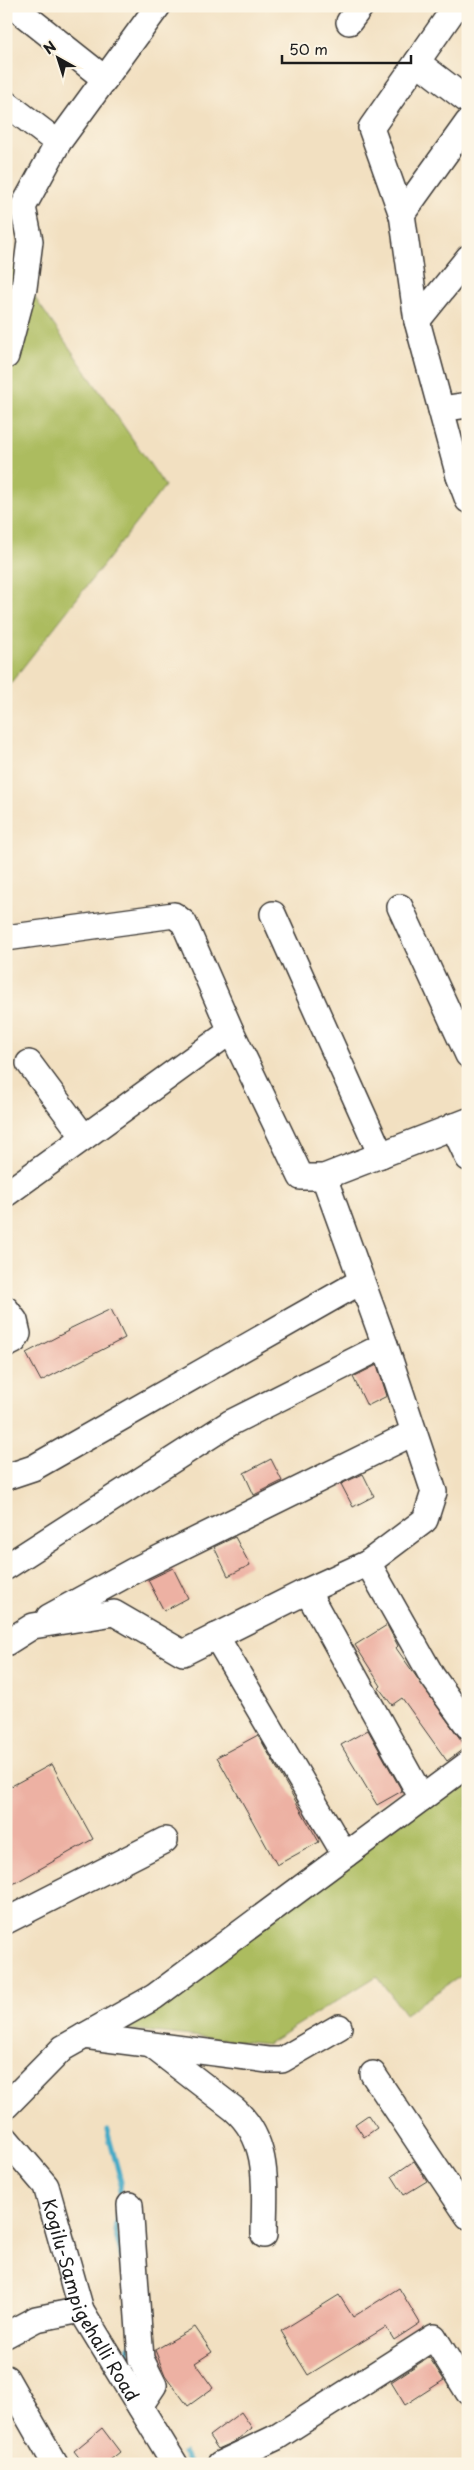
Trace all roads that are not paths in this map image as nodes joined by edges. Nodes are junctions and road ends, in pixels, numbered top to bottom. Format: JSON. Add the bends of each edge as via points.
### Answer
{"nodes":[{"id":1,"x":13,"y":6,"type":"edge"},
{"id":2,"x":456,"y":6,"type":"edge"},
{"id":3,"x":150,"y":9,"type":"edge"},
{"id":4,"x":417,"y":62,"type":"junction"},
{"id":5,"x":105,"y":79,"type":"junction"},
{"id":6,"x":468,"y":101,"type":"edge"},
{"id":7,"x":6,"y":103,"type":"edge"},
{"id":8,"x":468,"y":122,"type":"edge"},
{"id":9,"x":58,"y":143,"type":"junction"},
{"id":10,"x":14,"y":201,"type":"edge"},
{"id":11,"x":402,"y":215,"type":"junction"},
{"id":12,"x":468,"y":258,"type":"edge"},
{"id":13,"x":417,"y":321,"type":"junction"},
{"id":14,"x":6,"y":356,"type":"edge"},
{"id":15,"x":458,"y":402,"type":"edge"},
{"id":16,"x":463,"y":475,"type":"edge"},
{"id":17,"x":468,"y":500,"type":"edge"},
{"id":18,"x":400,"y":907,"type":"dead end"},
{"id":19,"x":272,"y":914,"type":"dead end"},
{"id":20,"x":6,"y":938,"type":"edge"},
{"id":21,"x":231,"y":1031,"type":"junction"},
{"id":22,"x":468,"y":1055,"type":"edge"},
{"id":23,"x":30,"y":1063,"type":"dead end"},
{"id":24,"x":461,"y":1123,"type":"edge"},
{"id":25,"x":84,"y":1137,"type":"junction"},
{"id":26,"x":381,"y":1155,"type":"junction"},
{"id":27,"x":468,"y":1158,"type":"edge"},
{"id":28,"x":324,"y":1177,"type":"junction"},
{"id":29,"x":6,"y":1194,"type":"edge"},
{"id":30,"x":360,"y":1282,"type":"junction"},
{"id":31,"x":6,"y":1309,"type":"edge"},
{"id":32,"x":6,"y":1345,"type":"edge"},
{"id":33,"x":385,"y":1346,"type":"junction"},
{"id":34,"x":413,"y":1433,"type":"junction"},
{"id":35,"x":6,"y":1478,"type":"edge"},
{"id":36,"x":368,"y":1563,"type":"junction"},
{"id":37,"x":6,"y":1567,"type":"edge"},
{"id":38,"x":308,"y":1590,"type":"junction"},
{"id":39,"x":33,"y":1626,"type":"junction"},
{"id":40,"x":216,"y":1636,"type":"junction"},
{"id":41,"x":6,"y":1643,"type":"edge"},
{"id":42,"x":468,"y":1726,"type":"edge"},
{"id":43,"x":468,"y":1764,"type":"edge"},
{"id":44,"x":422,"y":1798,"type":"junction"},
{"id":45,"x":166,"y":1840,"type":"dead end"},
{"id":46,"x":345,"y":1855,"type":"junction"},
{"id":47,"x":6,"y":1921,"type":"edge"},
{"id":48,"x":339,"y":2027,"type":"dead end"},
{"id":49,"x":84,"y":2036,"type":"junction"},
{"id":50,"x":151,"y":2045,"type":"junction"},
{"id":51,"x":373,"y":2074,"type":"dead end"},
{"id":52,"x":6,"y":2106,"type":"edge"},
{"id":53,"x":6,"y":2139,"type":"edge"},
{"id":54,"x":130,"y":2205,"type":"dead end"},
{"id":55,"x":468,"y":2216,"type":"edge"},
{"id":56,"x":264,"y":2235,"type":"dead end"},
{"id":57,"x":81,"y":2310,"type":"junction"},
{"id":58,"x":6,"y":2335,"type":"edge"},
{"id":59,"x":6,"y":2378,"type":"edge"},
{"id":60,"x":468,"y":2392,"type":"edge"},
{"id":61,"x":140,"y":2406,"type":"junction"},
{"id":62,"x":54,"y":2464,"type":"edge"},
{"id":63,"x":175,"y":2464,"type":"edge"},
{"id":64,"x":220,"y":2464,"type":"edge"}],
"edges":[{"from":1,"to":5,"type":"street"},
{"from":2,"to":4,"type":"street"},
{"from":3,"to":5,"type":"street"},
{"from":4,"to":6,"type":"street"},
{"from":4,"to":11,"type":"street","via":[[370,128]]},
{"from":5,"to":9,"type":"street"},
{"from":7,"to":9,"type":"street"},
{"from":8,"to":11,"type":"street"},
{"from":9,"to":10,"type":"street"},
{"from":10,"to":14,"type":"street","via":[[30,241],[24,288]]},
{"from":11,"to":13,"type":"street"},
{"from":12,"to":13,"type":"street"},
{"from":13,"to":15,"type":"street"},
{"from":15,"to":16,"type":"street"},
{"from":16,"to":17,"type":"street"},
{"from":18,"to":22,"type":"street"},
{"from":19,"to":26,"type":"street"},
{"from":20,"to":21,"type":"street","via":[[174,915],[180,917]]},
{"from":21,"to":25,"type":"street"},
{"from":21,"to":28,"type":"street","via":[[300,1177]]},
{"from":23,"to":25,"type":"street"},
{"from":24,"to":26,"type":"street"},
{"from":24,"to":27,"type":"street"},
{"from":25,"to":29,"type":"street"},
{"from":26,"to":28,"type":"street"},
{"from":28,"to":30,"type":"street"},
{"from":30,"to":33,"type":"street"},
{"from":30,"to":35,"type":"street","via":[[33,1468]]},
{"from":31,"to":32,"type":"street","via":[[15,1321],[18,1334]]},
{"from":33,"to":34,"type":"street"},
{"from":33,"to":37,"type":"street","via":[[230,1423]]},
{"from":34,"to":36,"type":"street","via":[[434,1492],[425,1520]]},
{"from":34,"to":39,"type":"street","via":[[133,1571]]},
{"from":36,"to":38,"type":"street"},
{"from":36,"to":42,"type":"street","via":[[432,1676]]},
{"from":38,"to":40,"type":"street"},
{"from":38,"to":44,"type":"street"},
{"from":39,"to":40,"type":"street","via":[[114,1613],[183,1653]]},
{"from":39,"to":41,"type":"street"},
{"from":40,"to":46,"type":"street"},
{"from":43,"to":44,"type":"street"},
{"from":44,"to":46,"type":"street"},
{"from":45,"to":47,"type":"street"},
{"from":46,"to":49,"type":"street","via":[[154,1997]]},
{"from":48,"to":50,"type":"street","via":[[282,2060]]},
{"from":49,"to":50,"type":"street"},
{"from":49,"to":52,"type":"street","via":[[63,2048]]},
{"from":50,"to":56,"type":"street","via":[[244,2120],[264,2159]]},
{"from":51,"to":55,"type":"street"},
{"from":53,"to":57,"type":"street","name":"Kogilu-Sampigehalli Road","via":[[46,2186]]},
{"from":54,"to":61,"type":"street","via":[[141,2359],[154,2385]]},
{"from":57,"to":58,"type":"street","via":[[36,2319]]},
{"from":57,"to":61,"type":"street","name":"Kogilu-Sampigehalli Road"},
{"from":59,"to":62,"type":"street"},
{"from":60,"to":64,"type":"street","via":[[434,2337],[277,2438]]},
{"from":61,"to":63,"type":"street","name":"Kogilu-Sampigehalli Road"}]}
